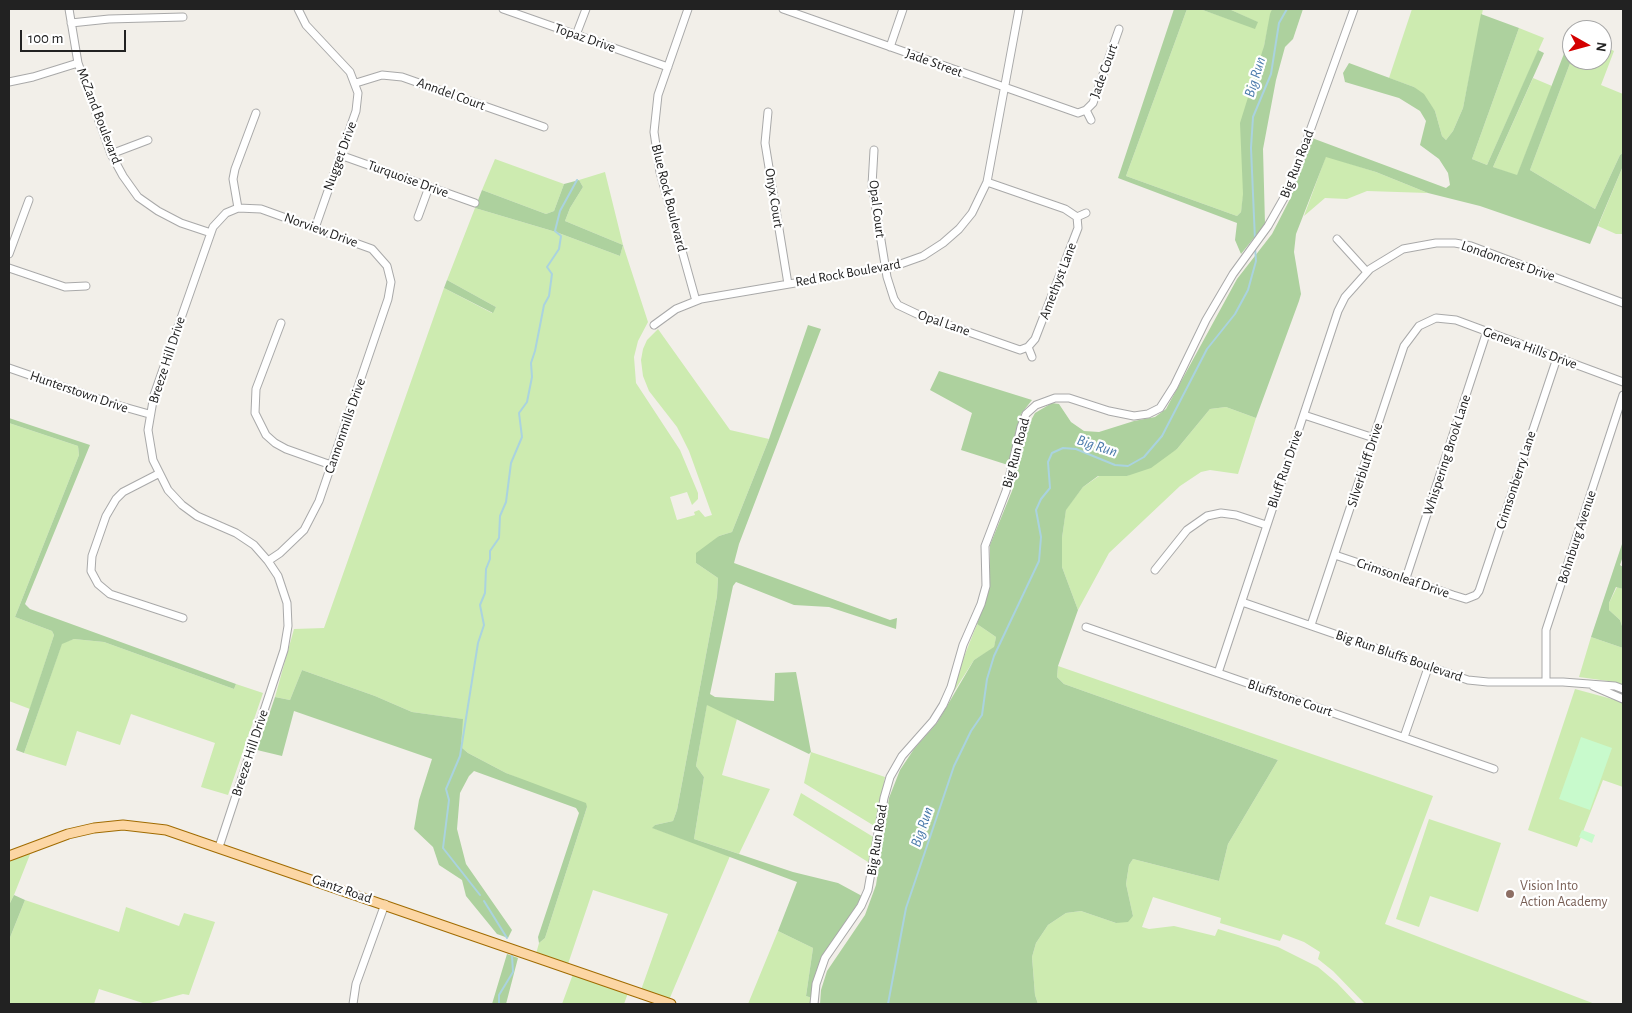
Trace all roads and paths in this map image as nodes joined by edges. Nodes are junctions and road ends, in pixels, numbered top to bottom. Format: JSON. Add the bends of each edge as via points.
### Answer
{"nodes":[{"id":1,"x":70,"y":9,"type":"edge"},
{"id":2,"x":298,"y":9,"type":"edge"},
{"id":3,"x":503,"y":9,"type":"edge"},
{"id":4,"x":586,"y":9,"type":"edge"},
{"id":5,"x":688,"y":9,"type":"edge"},
{"id":6,"x":783,"y":9,"type":"edge"},
{"id":7,"x":903,"y":9,"type":"edge"},
{"id":8,"x":1019,"y":9,"type":"edge"},
{"id":9,"x":1354,"y":9,"type":"edge"},
{"id":10,"x":183,"y":17,"type":"dead end"},
{"id":11,"x":71,"y":23,"type":"junction"},
{"id":12,"x":1119,"y":29,"type":"dead end"},
{"id":13,"x":576,"y":35,"type":"junction"},
{"id":14,"x":890,"y":47,"type":"junction"},
{"id":15,"x":78,"y":62,"type":"junction"},
{"id":16,"x":668,"y":67,"type":"junction"},
{"id":17,"x":9,"y":82,"type":"edge"},
{"id":18,"x":356,"y":83,"type":"junction"},
{"id":19,"x":1005,"y":88,"type":"junction"},
{"id":20,"x":1086,"y":110,"type":"junction"},
{"id":21,"x":768,"y":112,"type":"dead end"},
{"id":22,"x":256,"y":114,"type":"dead end"},
{"id":23,"x":1091,"y":120,"type":"dead end"},
{"id":24,"x":544,"y":127,"type":"dead end"},
{"id":25,"x":148,"y":140,"type":"dead end"},
{"id":26,"x":874,"y":150,"type":"dead end"},
{"id":27,"x":111,"y":154,"type":"junction"},
{"id":28,"x":340,"y":155,"type":"junction"},
{"id":29,"x":988,"y":182,"type":"junction"},
{"id":30,"x":429,"y":187,"type":"junction"},
{"id":31,"x":29,"y":200,"type":"dead end"},
{"id":32,"x":475,"y":203,"type":"dead end"},
{"id":33,"x":238,"y":208,"type":"junction"},
{"id":34,"x":1086,"y":213,"type":"dead end"},
{"id":35,"x":418,"y":217,"type":"dead end"},
{"id":36,"x":1076,"y":217,"type":"junction"},
{"id":37,"x":315,"y":228,"type":"junction"},
{"id":38,"x":211,"y":233,"type":"junction"},
{"id":39,"x":1337,"y":239,"type":"dead end"},
{"id":40,"x":9,"y":254,"type":"edge"},
{"id":41,"x":9,"y":268,"type":"edge"},
{"id":42,"x":885,"y":268,"type":"junction"},
{"id":43,"x":1367,"y":272,"type":"junction"},
{"id":44,"x":390,"y":274,"type":"joint"},
{"id":45,"x":788,"y":284,"type":"junction"},
{"id":46,"x":86,"y":286,"type":"dead end"},
{"id":47,"x":696,"y":301,"type":"junction"},
{"id":48,"x":1623,"y":303,"type":"edge"},
{"id":49,"x":1436,"y":318,"type":"joint"},
{"id":50,"x":281,"y":323,"type":"dead end"},
{"id":51,"x":654,"y":325,"type":"dead end"},
{"id":52,"x":1487,"y":331,"type":"junction"},
{"id":53,"x":1028,"y":347,"type":"junction"},
{"id":54,"x":1032,"y":356,"type":"dead end"},
{"id":55,"x":1557,"y":358,"type":"junction"},
{"id":56,"x":9,"y":368,"type":"edge"},
{"id":57,"x":1623,"y":382,"type":"edge"},
{"id":58,"x":1623,"y":395,"type":"edge"},
{"id":59,"x":149,"y":414,"type":"junction"},
{"id":60,"x":1304,"y":415,"type":"junction"},
{"id":61,"x":1374,"y":438,"type":"junction"},
{"id":62,"x":331,"y":465,"type":"junction"},
{"id":63,"x":158,"y":474,"type":"junction"},
{"id":64,"x":1266,"y":525,"type":"junction"},
{"id":65,"x":1335,"y":555,"type":"junction"},
{"id":66,"x":268,"y":561,"type":"junction"},
{"id":67,"x":1155,"y":570,"type":"dead end"},
{"id":68,"x":1406,"y":578,"type":"junction"},
{"id":69,"x":1470,"y":598,"type":"joint"},
{"id":70,"x":1242,"y":602,"type":"junction"},
{"id":71,"x":183,"y":618,"type":"dead end"},
{"id":72,"x":1311,"y":625,"type":"junction"},
{"id":73,"x":1086,"y":628,"type":"dead end"},
{"id":74,"x":1428,"y":668,"type":"junction"},
{"id":75,"x":1218,"y":673,"type":"junction"},
{"id":76,"x":1546,"y":681,"type":"junction"},
{"id":77,"x":1590,"y":685,"type":"junction"},
{"id":78,"x":1623,"y":689,"type":"edge"},
{"id":79,"x":1623,"y":699,"type":"edge"},
{"id":80,"x":1404,"y":737,"type":"junction"},
{"id":81,"x":1494,"y":769,"type":"dead end"},
{"id":82,"x":219,"y":847,"type":"junction"},
{"id":83,"x":9,"y":856,"type":"edge"},
{"id":84,"x":386,"y":904,"type":"junction"},
{"id":85,"x":353,"y":1004,"type":"edge"},
{"id":86,"x":671,"y":1004,"type":"edge"},
{"id":87,"x":814,"y":1004,"type":"edge"}],
"edges":[{"from":1,"to":11,"type":"street","name":"McZand Boulevard"},
{"from":2,"to":18,"type":"street","via":[[306,25],[342,62]]},
{"from":3,"to":13,"type":"street","name":"Topaz Drive"},
{"from":4,"to":13,"type":"street"},
{"from":5,"to":16,"type":"street","name":"Blue Rock Boulevard"},
{"from":6,"to":14,"type":"street","name":"Jade Street"},
{"from":7,"to":14,"type":"street"},
{"from":8,"to":19,"type":"street","name":"Red Rock Boulevard"},
{"from":9,"to":87,"type":"street","name":"Big Run Road","via":[[1289,189],[1206,320],[1160,408],[1134,416],[1069,398],[1055,398],[1036,404],[1026,414],[1020,427],[1010,479],[985,546],[986,586],[982,604],[942,705],[890,776],[868,890],[861,906],[825,958],[816,984]]},
{"from":10,"to":11,"type":"street"},
{"from":11,"to":15,"type":"street","name":"McZand Boulevard"},
{"from":12,"to":20,"type":"street","name":"Jade Court","via":[[1093,104]]},
{"from":13,"to":16,"type":"street","name":"Topaz Drive"},
{"from":14,"to":19,"type":"street","name":"Jade Street"},
{"from":15,"to":17,"type":"street"},
{"from":15,"to":27,"type":"street","name":"McZand Boulevard"},
{"from":16,"to":47,"type":"street","name":"Blue Rock Boulevard","via":[[655,114],[655,152]]},
{"from":18,"to":24,"type":"street","name":"Anndel Court","via":[[382,75],[402,77]]},
{"from":18,"to":28,"type":"street","name":"Nugget Drive","via":[[358,102]]},
{"from":19,"to":20,"type":"street","name":"Jade Street","via":[[1078,113]]},
{"from":19,"to":29,"type":"street","name":"Red Rock Boulevard"},
{"from":20,"to":23,"type":"street"},
{"from":21,"to":45,"type":"street","name":"Onyx Court","via":[[765,143]]},
{"from":22,"to":33,"type":"street","via":[[233,179]]},
{"from":25,"to":27,"type":"street"},
{"from":26,"to":42,"type":"street","name":"Opal Court","via":[[872,185]]},
{"from":27,"to":38,"type":"street","name":"McZand Boulevard","via":[[138,197],[181,223]]},
{"from":28,"to":30,"type":"street","name":"Turquoise Drive"},
{"from":28,"to":37,"type":"street","name":"Nugget Drive"},
{"from":29,"to":36,"type":"street","via":[[1065,209]]},
{"from":29,"to":42,"type":"street","name":"Red Rock Boulevard","via":[[972,213],[943,243],[923,256]]},
{"from":30,"to":32,"type":"street","name":"Turquoise Drive"},
{"from":30,"to":35,"type":"street"},
{"from":31,"to":40,"type":"street"},
{"from":33,"to":37,"type":"street","name":"Norview Drive","via":[[261,210]]},
{"from":33,"to":38,"type":"street","name":"Breeze Hill Drive","via":[[220,218]]},
{"from":34,"to":36,"type":"street"},
{"from":36,"to":53,"type":"street","name":"Amethyst Lane","via":[[1078,228],[1035,339]]},
{"from":37,"to":44,"type":"street","name":"Norview Drive","via":[[372,249],[383,259]]},
{"from":38,"to":59,"type":"street","name":"Breeze Hill Drive"},
{"from":39,"to":43,"type":"street"},
{"from":41,"to":46,"type":"street","via":[[65,287]]},
{"from":42,"to":45,"type":"street","name":"Red Rock Boulevard"},
{"from":42,"to":53,"type":"street","name":"Opal Lane","via":[[894,299],[904,308],[1020,350]]},
{"from":43,"to":48,"type":"street","name":"Londoncrest Drive","via":[[1403,249],[1456,243]]},
{"from":43,"to":60,"type":"street","name":"Bluff Run Drive","via":[[1345,297],[1338,311]]},
{"from":44,"to":62,"type":"street","name":"Cannonmills Drive","via":[[388,299]]},
{"from":45,"to":47,"type":"street","name":"Red Rock Boulevard"},
{"from":47,"to":51,"type":"street","name":"Red Rock Boulevard","via":[[676,309]]},
{"from":49,"to":52,"type":"street","name":"Geneva Hills Drive","via":[[1456,320]]},
{"from":49,"to":61,"type":"street","name":"Silverbluff Drive","via":[[1410,334]]},
{"from":50,"to":62,"type":"street","via":[[256,389],[255,413],[266,435],[275,443]]},
{"from":52,"to":55,"type":"street","name":"Geneva Hills Drive"},
{"from":52,"to":68,"type":"street","name":"Whispering Brook Lane"},
{"from":53,"to":54,"type":"street"},
{"from":55,"to":57,"type":"street","name":"Geneva Hills Drive"},
{"from":55,"to":69,"type":"street","name":"Crimsonberry Lane","via":[[1479,591]]},
{"from":56,"to":59,"type":"street","name":"Hunterstown Drive","via":[[110,404]]},
{"from":58,"to":76,"type":"street","name":"Bohnburg Avenue","via":[[1546,630]]},
{"from":59,"to":63,"type":"street","name":"Breeze Hill Drive","via":[[149,446]]},
{"from":60,"to":61,"type":"street"},
{"from":60,"to":64,"type":"street","name":"Bluff Run Drive"},
{"from":61,"to":65,"type":"street","name":"Silverbluff Drive"},
{"from":62,"to":66,"type":"street","name":"Cannonmills Drive","via":[[304,530]]},
{"from":63,"to":66,"type":"street","name":"Breeze Hill Drive","via":[[182,506],[236,533],[254,545]]},
{"from":63,"to":71,"type":"street","via":[[116,499],[106,516],[92,556],[91,571],[98,584],[110,594]]},
{"from":64,"to":67,"type":"street","via":[[1236,515],[1221,513],[1207,516],[1187,530]]},
{"from":64,"to":70,"type":"street","name":"Bluff Run Drive"},
{"from":65,"to":68,"type":"street","name":"Crimsonleaf Drive"},
{"from":65,"to":72,"type":"street","name":"Silverbluff Drive"},
{"from":66,"to":82,"type":"street","name":"Breeze Hill Drive","via":[[284,590],[287,603],[284,650]]},
{"from":68,"to":69,"type":"street","name":"Crimsonleaf Drive"},
{"from":70,"to":72,"type":"street","name":"Big Run Bluffs Boulevard"},
{"from":70,"to":75,"type":"street","name":"Bluff Run Drive"},
{"from":72,"to":74,"type":"street","name":"Big Run Bluffs Boulevard"},
{"from":73,"to":75,"type":"street","name":"Bluffstone Court"},
{"from":74,"to":76,"type":"street","name":"Big Run Bluffs Boulevard","via":[[1468,680]]},
{"from":74,"to":80,"type":"street"},
{"from":75,"to":80,"type":"street","name":"Bluffstone Court"},
{"from":76,"to":77,"type":"street","name":"Big Run Bluffs Boulevard"},
{"from":77,"to":78,"type":"street","name":"Big Run Bluffs Boulevard"},
{"from":77,"to":79,"type":"street","name":"Big Run Bluffs Boulevard"},
{"from":80,"to":81,"type":"street","name":"Bluffstone Court"},
{"from":82,"to":83,"type":"main road","name":"Gantz Road","via":[[166,830],[123,825],[68,834]]},
{"from":82,"to":84,"type":"main road","name":"Gantz Road"},
{"from":84,"to":85,"type":"street","via":[[356,984]]},
{"from":84,"to":86,"type":"main road","name":"Gantz Road"}]}
